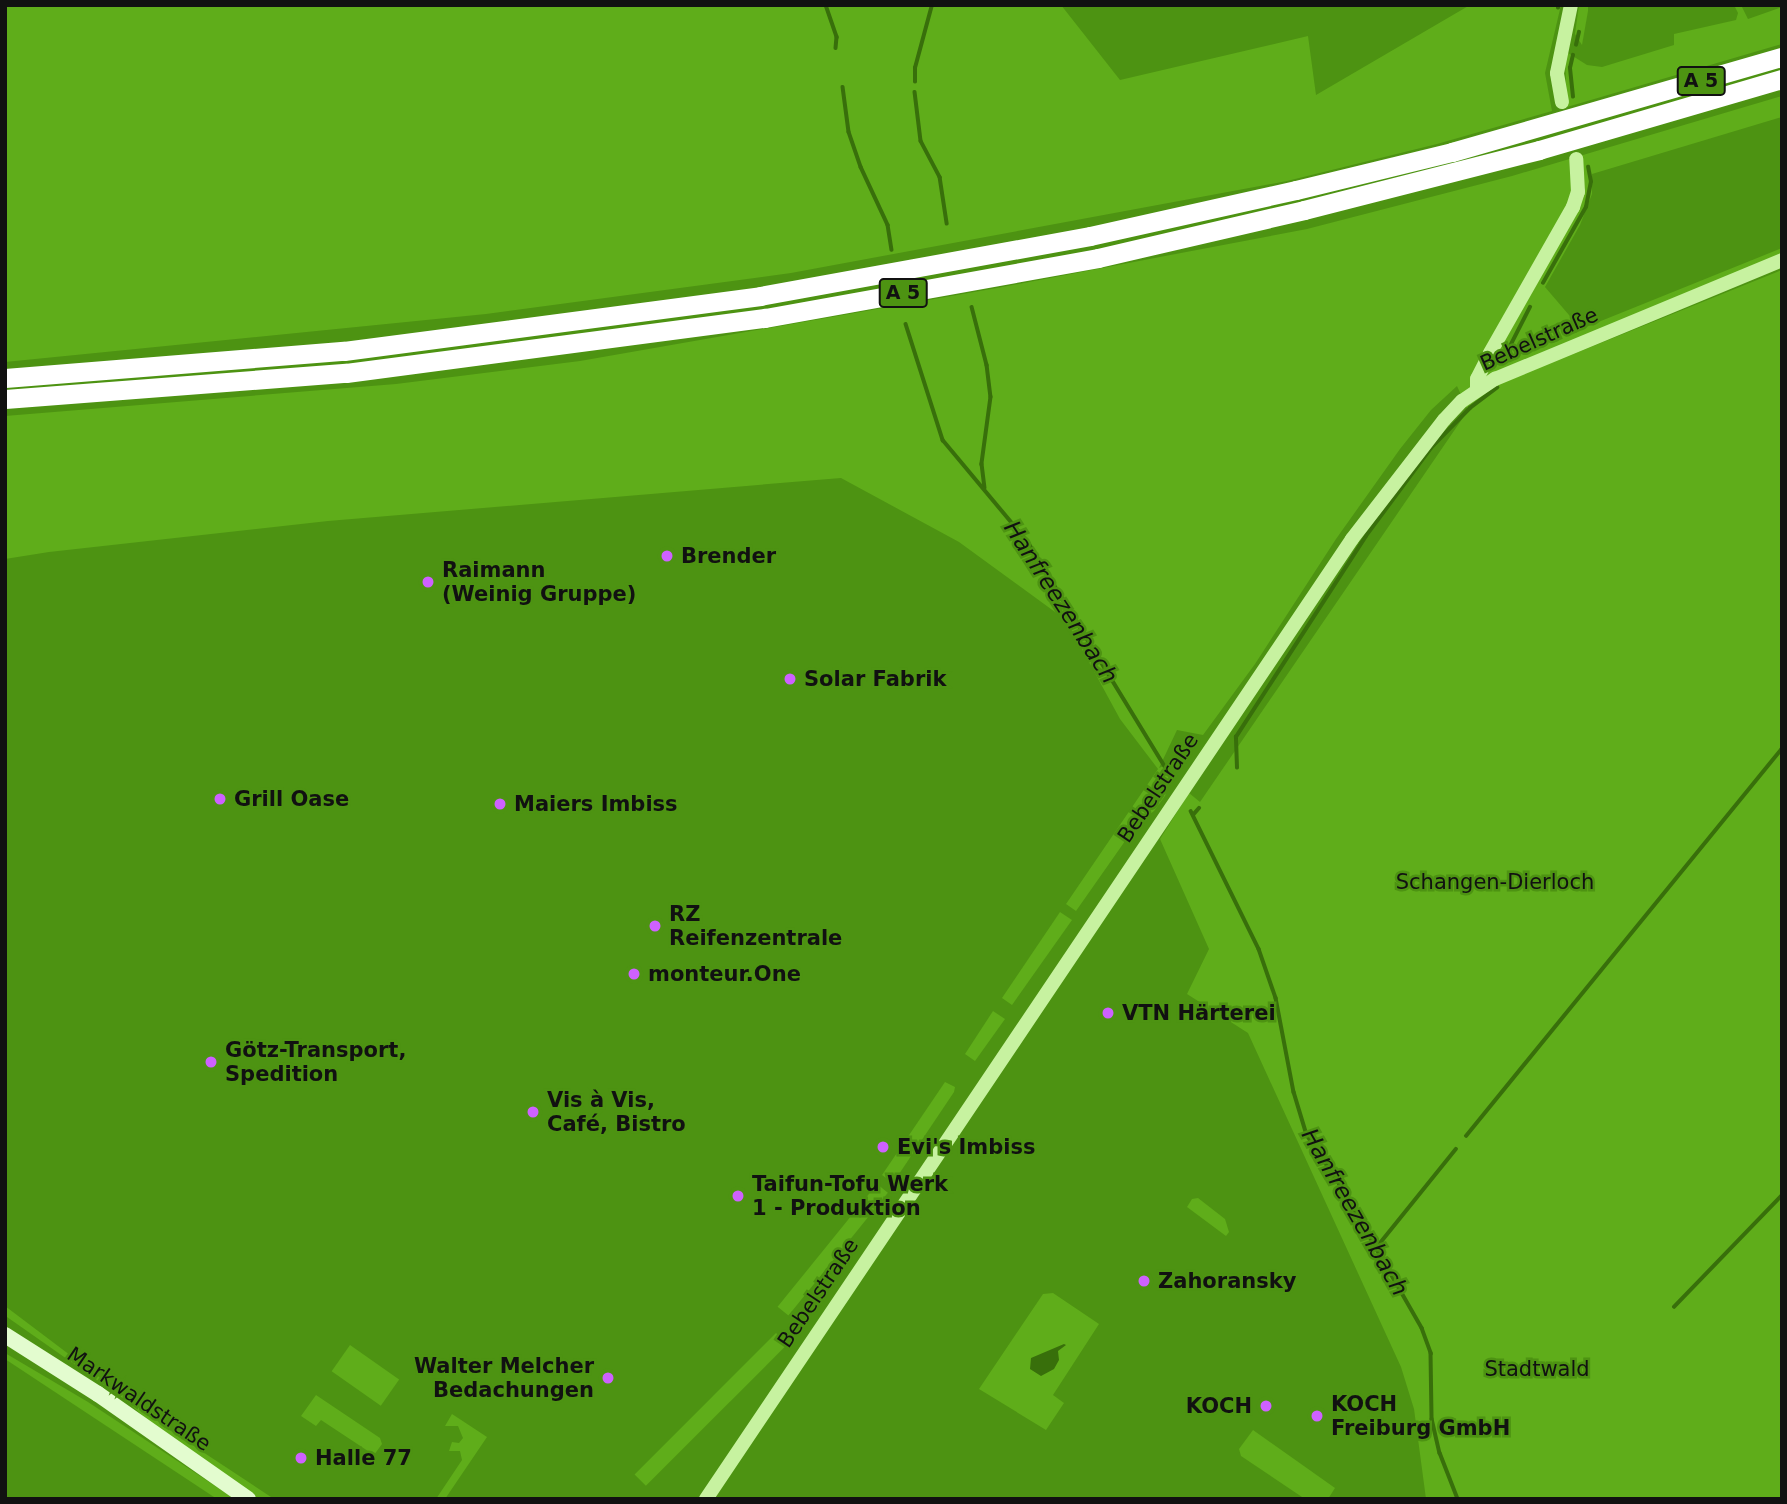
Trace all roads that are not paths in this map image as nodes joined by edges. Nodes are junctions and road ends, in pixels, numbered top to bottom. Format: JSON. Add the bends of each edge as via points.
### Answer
{"nodes":[{"id":1,"x":1572,"y":5,"type":"edge"},
{"id":2,"x":1782,"y":57,"type":"edge"},
{"id":3,"x":1782,"y":79,"type":"edge"},
{"id":4,"x":1562,"y":102,"type":"dead end"},
{"id":5,"x":1576,"y":159,"type":"dead end"},
{"id":6,"x":1782,"y":260,"type":"edge"},
{"id":7,"x":1490,"y":353,"type":"junction"},
{"id":8,"x":5,"y":378,"type":"edge"},
{"id":9,"x":1495,"y":379,"type":"junction"},
{"id":10,"x":1477,"y":390,"type":"junction"},
{"id":11,"x":5,"y":399,"type":"edge"},
{"id":12,"x":5,"y":1335,"type":"edge"},
{"id":13,"x":248,"y":1499,"type":"edge"},
{"id":14,"x":706,"y":1499,"type":"edge"}],
"edges":[{"from":1,"to":4,"type":"street","via":[[1557,73]]},
{"from":2,"to":8,"type":"highway","number":"A 5","via":[[1462,149],[1296,190],[1090,236],[774,294],[344,351]]},
{"from":3,"to":11,"type":"highway","number":"A 5","via":[[1539,150],[1304,210],[1098,257],[765,318],[346,373]]},
{"from":5,"to":7,"type":"street","via":[[1578,192],[1573,207]]},
{"from":6,"to":9,"type":"street","name":"Bebelstraße"},
{"from":7,"to":9,"type":"street"},
{"from":7,"to":10,"type":"street","via":[[1477,379]]},
{"from":9,"to":10,"type":"street","name":"Bebelstraße"},
{"from":10,"to":14,"type":"street","name":"Bebelstraße","via":[[1416,452],[1352,540]]},
{"from":12,"to":13,"type":"main road","name":"Markwaldstraße"}]}
